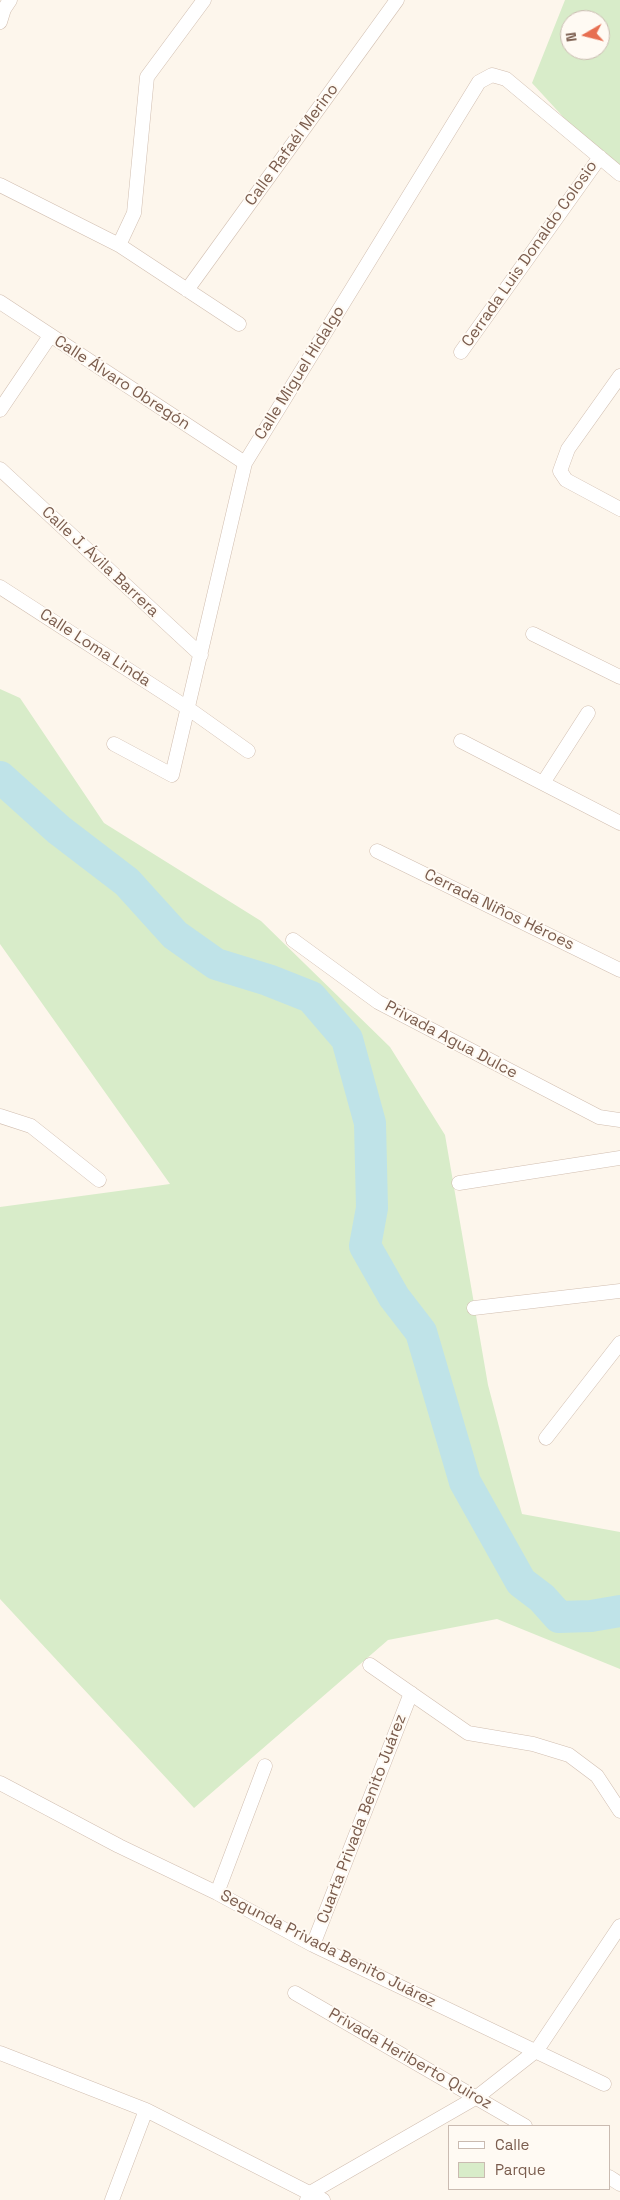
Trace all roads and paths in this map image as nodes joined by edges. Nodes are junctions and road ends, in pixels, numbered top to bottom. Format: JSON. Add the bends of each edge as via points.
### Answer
{"nodes":[{"id":1,"x":10,"y":0,"type":"edge"},
{"id":2,"x":204,"y":0,"type":"edge"},
{"id":3,"x":397,"y":0,"type":"edge"},
{"id":4,"x":0,"y":22,"type":"edge"},
{"id":5,"x":600,"y":157,"type":"junction"},
{"id":6,"x":620,"y":174,"type":"edge"},
{"id":7,"x":0,"y":185,"type":"edge"},
{"id":8,"x":119,"y":245,"type":"junction"},
{"id":9,"x":187,"y":290,"type":"junction"},
{"id":10,"x":0,"y":302,"type":"edge"},
{"id":11,"x":239,"y":324,"type":"dead end"},
{"id":12,"x":50,"y":336,"type":"junction"},
{"id":13,"x":461,"y":352,"type":"dead end"},
{"id":14,"x":620,"y":376,"type":"edge"},
{"id":15,"x":0,"y":410,"type":"edge"},
{"id":16,"x":246,"y":463,"type":"junction"},
{"id":17,"x":0,"y":469,"type":"edge"},
{"id":18,"x":620,"y":509,"type":"edge"},
{"id":19,"x":0,"y":587,"type":"edge"},
{"id":20,"x":533,"y":634,"type":"dead end"},
{"id":21,"x":201,"y":655,"type":"junction"},
{"id":22,"x":620,"y":677,"type":"edge"},
{"id":23,"x":189,"y":709,"type":"junction"},
{"id":24,"x":588,"y":713,"type":"dead end"},
{"id":25,"x":461,"y":741,"type":"dead end"},
{"id":26,"x":114,"y":744,"type":"dead end"},
{"id":27,"x":248,"y":751,"type":"dead end"},
{"id":28,"x":543,"y":783,"type":"junction"},
{"id":29,"x":620,"y":823,"type":"edge"},
{"id":30,"x":377,"y":850,"type":"dead end"},
{"id":31,"x":293,"y":940,"type":"dead end"},
{"id":32,"x":620,"y":970,"type":"edge"},
{"id":33,"x":0,"y":1116,"type":"edge"},
{"id":34,"x":620,"y":1120,"type":"edge"},
{"id":35,"x":620,"y":1158,"type":"edge"},
{"id":36,"x":99,"y":1180,"type":"dead end"},
{"id":37,"x":459,"y":1183,"type":"dead end"},
{"id":38,"x":620,"y":1291,"type":"edge"},
{"id":39,"x":474,"y":1308,"type":"dead end"},
{"id":40,"x":620,"y":1343,"type":"edge"},
{"id":41,"x":546,"y":1438,"type":"dead end"},
{"id":42,"x":370,"y":1665,"type":"dead end"},
{"id":43,"x":411,"y":1693,"type":"junction"},
{"id":44,"x":265,"y":1766,"type":"dead end"},
{"id":45,"x":0,"y":1783,"type":"edge"},
{"id":46,"x":620,"y":1811,"type":"edge"},
{"id":47,"x":217,"y":1893,"type":"junction"},
{"id":48,"x":620,"y":1926,"type":"edge"},
{"id":49,"x":313,"y":1945,"type":"junction"},
{"id":50,"x":295,"y":1993,"type":"dead end"},
{"id":51,"x":537,"y":2050,"type":"junction"},
{"id":52,"x":0,"y":2053,"type":"edge"},
{"id":53,"x":604,"y":2084,"type":"dead end"},
{"id":54,"x":477,"y":2097,"type":"junction"},
{"id":55,"x":146,"y":2110,"type":"junction"},
{"id":56,"x":523,"y":2125,"type":"edge"},
{"id":57,"x":309,"y":2196,"type":"edge"},
{"id":58,"x":112,"y":2200,"type":"edge"},
{"id":59,"x":323,"y":2200,"type":"edge"}],
"edges":[{"from":1,"to":4,"type":"street"},
{"from":2,"to":8,"type":"street","via":[[147,77],[134,214]]},
{"from":3,"to":9,"type":"street","name":"Calle Rafaél Merino"},
{"from":5,"to":6,"type":"street"},
{"from":5,"to":13,"type":"street","name":"Cerrada Luis Donaldo Colosio"},
{"from":5,"to":16,"type":"street","name":"Calle Miguel Hidalgo","via":[[506,79],[492,75],[479,82]]},
{"from":7,"to":8,"type":"street"},
{"from":8,"to":9,"type":"street"},
{"from":9,"to":11,"type":"street"},
{"from":10,"to":12,"type":"street","name":"Calle Álvaro Obregón"},
{"from":12,"to":15,"type":"street"},
{"from":12,"to":16,"type":"street","name":"Calle Álvaro Obregón"},
{"from":14,"to":18,"type":"street","via":[[568,449],[560,471],[566,480]]},
{"from":16,"to":21,"type":"street","name":"Calle Miguel Hidalgo"},
{"from":17,"to":21,"type":"street","name":"Calle J. Ávila Barrera"},
{"from":19,"to":23,"type":"street","name":"Calle Loma Linda"},
{"from":20,"to":22,"type":"street"},
{"from":21,"to":23,"type":"street","name":"Calle Miguel Hidalgo"},
{"from":23,"to":26,"type":"street","name":"Calle Miguel Hidalgo","via":[[172,775]]},
{"from":23,"to":27,"type":"street","name":"Calle Loma Linda"},
{"from":24,"to":28,"type":"street"},
{"from":25,"to":28,"type":"street"},
{"from":28,"to":29,"type":"street"},
{"from":30,"to":32,"type":"street","name":"Cerrada Niños Héroes"},
{"from":31,"to":34,"type":"street","name":"Privada Agua Dulce","via":[[378,1002],[599,1117]]},
{"from":33,"to":36,"type":"street","via":[[31,1126]]},
{"from":35,"to":37,"type":"street"},
{"from":38,"to":39,"type":"street"},
{"from":40,"to":41,"type":"street"},
{"from":42,"to":43,"type":"street","name":"Cuarta Privada Benito Juárez"},
{"from":43,"to":46,"type":"street","name":"Cuarta Privada Benito Juárez","via":[[468,1733],[533,1744],[568,1756],[597,1776]]},
{"from":43,"to":49,"type":"street","name":"Cuarta Privada Benito Juárez"},
{"from":44,"to":47,"type":"street"},
{"from":45,"to":47,"type":"street","name":"Segunda Privada Benito Juárez"},
{"from":47,"to":49,"type":"street","name":"Segunda Privada Benito Juárez"},
{"from":48,"to":51,"type":"street"},
{"from":49,"to":51,"type":"street","name":"Segunda Privada Benito Juárez"},
{"from":50,"to":54,"type":"street","name":"Privada Heriberto Quiroz"},
{"from":51,"to":53,"type":"street","name":"Segunda Privada Benito Juárez"},
{"from":51,"to":54,"type":"street"},
{"from":52,"to":55,"type":"street"},
{"from":54,"to":56,"type":"street","name":"Privada Heriberto Quiroz"},
{"from":54,"to":57,"type":"street"},
{"from":55,"to":57,"type":"street"},
{"from":55,"to":58,"type":"street"},
{"from":57,"to":59,"type":"street"}]}
